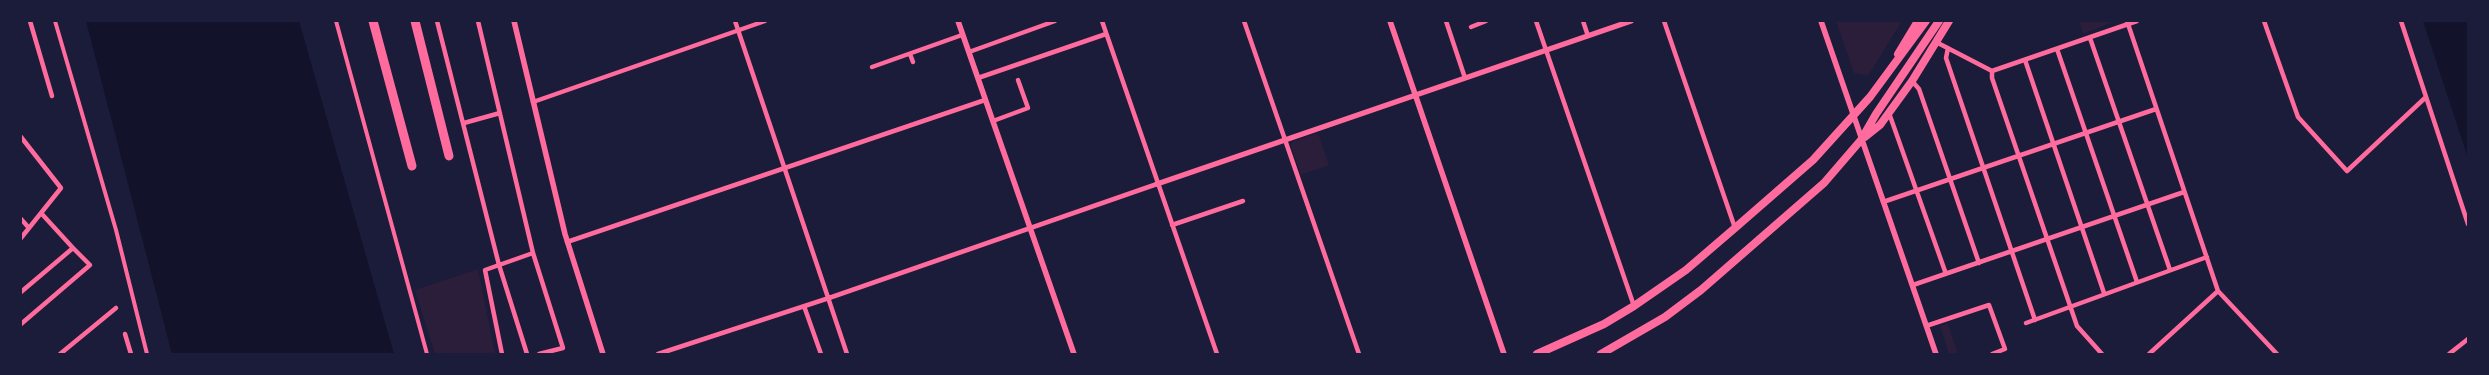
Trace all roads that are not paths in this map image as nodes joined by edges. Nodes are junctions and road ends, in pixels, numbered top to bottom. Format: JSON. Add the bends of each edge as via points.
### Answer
{"nodes":[{"id":1,"x":30,"y":21,"type":"edge"},
{"id":2,"x":55,"y":21,"type":"edge"},
{"id":3,"x":336,"y":21,"type":"edge"},
{"id":4,"x":373,"y":21,"type":"edge"},
{"id":5,"x":415,"y":21,"type":"edge"},
{"id":6,"x":436,"y":21,"type":"edge"},
{"id":7,"x":478,"y":21,"type":"edge"},
{"id":8,"x":514,"y":21,"type":"edge"},
{"id":9,"x":734,"y":21,"type":"edge"},
{"id":10,"x":765,"y":21,"type":"edge"},
{"id":11,"x":958,"y":21,"type":"edge"},
{"id":12,"x":1055,"y":21,"type":"edge"},
{"id":13,"x":1102,"y":21,"type":"edge"},
{"id":14,"x":1244,"y":21,"type":"edge"},
{"id":15,"x":1391,"y":21,"type":"edge"},
{"id":16,"x":1446,"y":21,"type":"edge"},
{"id":17,"x":1486,"y":21,"type":"edge"},
{"id":18,"x":1536,"y":21,"type":"edge"},
{"id":19,"x":1583,"y":21,"type":"edge"},
{"id":20,"x":1631,"y":21,"type":"edge"},
{"id":21,"x":1664,"y":21,"type":"edge"},
{"id":22,"x":1822,"y":21,"type":"edge"},
{"id":23,"x":1918,"y":21,"type":"edge"},
{"id":24,"x":1926,"y":21,"type":"edge"},
{"id":25,"x":1939,"y":21,"type":"edge"},
{"id":26,"x":1949,"y":21,"type":"edge"},
{"id":27,"x":2137,"y":21,"type":"edge"},
{"id":28,"x":2264,"y":21,"type":"edge"},
{"id":29,"x":2401,"y":21,"type":"edge"},
{"id":30,"x":1623,"y":22,"type":"edge"},
{"id":31,"x":2128,"y":23,"type":"edge"},
{"id":32,"x":1470,"y":27,"type":"dead end"},
{"id":33,"x":738,"y":30,"type":"junction"},
{"id":34,"x":1106,"y":34,"type":"junction"},
{"id":35,"x":962,"y":35,"type":"junction"},
{"id":36,"x":1588,"y":36,"type":"junction"},
{"id":37,"x":2090,"y":38,"type":"junction"},
{"id":38,"x":1936,"y":42,"type":"junction"},
{"id":39,"x":1948,"y":48,"type":"junction"},
{"id":40,"x":2057,"y":49,"type":"junction"},
{"id":41,"x":1546,"y":51,"type":"junction"},
{"id":42,"x":968,"y":52,"type":"junction"},
{"id":43,"x":910,"y":54,"type":"junction"},
{"id":44,"x":2024,"y":60,"type":"junction"},
{"id":45,"x":913,"y":62,"type":"dead end"},
{"id":46,"x":872,"y":67,"type":"dead end"},
{"id":47,"x":1992,"y":71,"type":"junction"},
{"id":48,"x":978,"y":78,"type":"junction"},
{"id":49,"x":1465,"y":78,"type":"junction"},
{"id":50,"x":1018,"y":80,"type":"dead end"},
{"id":51,"x":1912,"y":82,"type":"junction"},
{"id":52,"x":1880,"y":84,"type":"junction"},
{"id":53,"x":1416,"y":95,"type":"junction"},
{"id":54,"x":52,"y":96,"type":"dead end"},
{"id":55,"x":2426,"y":97,"type":"junction"},
{"id":56,"x":985,"y":100,"type":"junction"},
{"id":57,"x":533,"y":102,"type":"junction"},
{"id":58,"x":2156,"y":109,"type":"junction"},
{"id":59,"x":500,"y":113,"type":"junction"},
{"id":60,"x":1889,"y":113,"type":"junction"},
{"id":61,"x":1853,"y":116,"type":"junction"},
{"id":62,"x":993,"y":121,"type":"junction"},
{"id":63,"x":2119,"y":122,"type":"junction"},
{"id":64,"x":464,"y":123,"type":"junction"},
{"id":65,"x":2086,"y":133,"type":"junction"},
{"id":66,"x":21,"y":137,"type":"edge"},
{"id":67,"x":1285,"y":140,"type":"junction"},
{"id":68,"x":1861,"y":140,"type":"junction"},
{"id":69,"x":23,"y":143,"type":"edge"},
{"id":70,"x":2053,"y":144,"type":"junction"},
{"id":71,"x":2018,"y":155,"type":"junction"},
{"id":72,"x":449,"y":156,"type":"dead end"},
{"id":73,"x":412,"y":166,"type":"dead end"},
{"id":74,"x":1984,"y":167,"type":"junction"},
{"id":75,"x":784,"y":169,"type":"junction"},
{"id":76,"x":1951,"y":178,"type":"junction"},
{"id":77,"x":1158,"y":184,"type":"junction"},
{"id":78,"x":1918,"y":190,"type":"junction"},
{"id":79,"x":2184,"y":192,"type":"junction"},
{"id":80,"x":1243,"y":201,"type":"dead end"},
{"id":81,"x":1883,"y":202,"type":"junction"},
{"id":82,"x":2147,"y":206,"type":"junction"},
{"id":83,"x":42,"y":213,"type":"junction"},
{"id":84,"x":2115,"y":216,"type":"junction"},
{"id":85,"x":21,"y":219,"type":"edge"},
{"id":86,"x":2468,"y":224,"type":"edge"},
{"id":87,"x":1172,"y":225,"type":"junction"},
{"id":88,"x":1031,"y":226,"type":"junction"},
{"id":89,"x":29,"y":228,"type":"junction"},
{"id":90,"x":1735,"y":228,"type":"junction"},
{"id":91,"x":2082,"y":228,"type":"junction"},
{"id":92,"x":21,"y":238,"type":"edge"},
{"id":93,"x":2048,"y":240,"type":"junction"},
{"id":94,"x":567,"y":242,"type":"junction"},
{"id":95,"x":73,"y":248,"type":"junction"},
{"id":96,"x":2012,"y":251,"type":"junction"},
{"id":97,"x":533,"y":253,"type":"junction"},
{"id":98,"x":2207,"y":257,"type":"junction"},
{"id":99,"x":1980,"y":263,"type":"junction"},
{"id":100,"x":500,"y":265,"type":"junction"},
{"id":101,"x":2170,"y":270,"type":"junction"},
{"id":102,"x":1946,"y":274,"type":"junction"},
{"id":103,"x":2137,"y":282,"type":"junction"},
{"id":104,"x":1913,"y":285,"type":"junction"},
{"id":105,"x":2218,"y":290,"type":"junction"},
{"id":106,"x":21,"y":292,"type":"edge"},
{"id":107,"x":2104,"y":293,"type":"junction"},
{"id":108,"x":829,"y":298,"type":"junction"},
{"id":109,"x":804,"y":306,"type":"junction"},
{"id":110,"x":1634,"y":306,"type":"junction"},
{"id":111,"x":2070,"y":306,"type":"junction"},
{"id":112,"x":116,"y":308,"type":"dead end"},
{"id":113,"x":2035,"y":320,"type":"junction"},
{"id":114,"x":2026,"y":322,"type":"dead end"},
{"id":115,"x":21,"y":324,"type":"edge"},
{"id":116,"x":1926,"y":326,"type":"junction"},
{"id":117,"x":125,"y":334,"type":"dead end"},
{"id":118,"x":2468,"y":339,"type":"edge"},
{"id":119,"x":60,"y":354,"type":"edge"},
{"id":120,"x":131,"y":354,"type":"edge"},
{"id":121,"x":147,"y":354,"type":"edge"},
{"id":122,"x":427,"y":354,"type":"edge"},
{"id":123,"x":502,"y":354,"type":"edge"},
{"id":124,"x":527,"y":354,"type":"edge"},
{"id":125,"x":538,"y":354,"type":"edge"},
{"id":126,"x":603,"y":354,"type":"edge"},
{"id":127,"x":658,"y":354,"type":"edge"},
{"id":128,"x":821,"y":354,"type":"edge"},
{"id":129,"x":847,"y":354,"type":"edge"},
{"id":130,"x":1074,"y":354,"type":"edge"},
{"id":131,"x":1217,"y":354,"type":"edge"},
{"id":132,"x":1359,"y":354,"type":"edge"},
{"id":133,"x":1504,"y":354,"type":"edge"},
{"id":134,"x":1537,"y":354,"type":"edge"},
{"id":135,"x":1601,"y":354,"type":"edge"},
{"id":136,"x":1936,"y":354,"type":"edge"},
{"id":137,"x":1992,"y":354,"type":"edge"},
{"id":138,"x":2102,"y":354,"type":"edge"},
{"id":139,"x":2150,"y":354,"type":"edge"},
{"id":140,"x":2277,"y":354,"type":"edge"},
{"id":141,"x":2449,"y":354,"type":"edge"}],
"edges":[{"from":1,"to":54,"type":"street"},
{"from":2,"to":121,"type":"street","via":[[116,230]]},
{"from":3,"to":122,"type":"street"},
{"from":4,"to":73,"type":"highway"},
{"from":5,"to":72,"type":"highway"},
{"from":6,"to":64,"type":"street"},
{"from":7,"to":59,"type":"street"},
{"from":8,"to":57,"type":"street"},
{"from":9,"to":33,"type":"street"},
{"from":10,"to":33,"type":"street"},
{"from":11,"to":35,"type":"street"},
{"from":12,"to":42,"type":"street"},
{"from":13,"to":34,"type":"street"},
{"from":14,"to":67,"type":"street"},
{"from":15,"to":53,"type":"street"},
{"from":16,"to":49,"type":"street"},
{"from":17,"to":32,"type":"street"},
{"from":18,"to":41,"type":"street"},
{"from":19,"to":36,"type":"street"},
{"from":20,"to":30,"type":"street"},
{"from":21,"to":90,"type":"street"},
{"from":22,"to":61,"type":"street"},
{"from":23,"to":52,"type":"main road"},
{"from":24,"to":52,"type":"main road"},
{"from":25,"to":68,"type":"main road"},
{"from":26,"to":38,"type":"main road"},
{"from":27,"to":31,"type":"street"},
{"from":28,"to":55,"type":"street","via":[[2298,117],[2347,171]]},
{"from":29,"to":55,"type":"street"},
{"from":30,"to":36,"type":"street"},
{"from":31,"to":37,"type":"street"},
{"from":31,"to":58,"type":"street"},
{"from":33,"to":57,"type":"street"},
{"from":33,"to":75,"type":"street"},
{"from":34,"to":48,"type":"street"},
{"from":34,"to":77,"type":"street"},
{"from":35,"to":42,"type":"street"},
{"from":35,"to":43,"type":"street"},
{"from":36,"to":41,"type":"street"},
{"from":37,"to":40,"type":"street"},
{"from":37,"to":63,"type":"street"},
{"from":38,"to":39,"type":"street"},
{"from":38,"to":51,"type":"main road"},
{"from":39,"to":47,"type":"street"},
{"from":39,"to":74,"type":"street","via":[[1946,58]]},
{"from":40,"to":44,"type":"street"},
{"from":40,"to":65,"type":"street"},
{"from":41,"to":49,"type":"street"},
{"from":41,"to":110,"type":"street"},
{"from":42,"to":48,"type":"street"},
{"from":43,"to":45,"type":"street"},
{"from":43,"to":46,"type":"street"},
{"from":44,"to":47,"type":"street"},
{"from":44,"to":70,"type":"street"},
{"from":47,"to":71,"type":"street"},
{"from":48,"to":56,"type":"street"},
{"from":49,"to":53,"type":"street"},
{"from":50,"to":62,"type":"street","via":[[1028,108]]},
{"from":51,"to":60,"type":"main road"},
{"from":51,"to":76,"type":"street","via":[[1919,89]]},
{"from":52,"to":61,"type":"main road"},
{"from":53,"to":67,"type":"street"},
{"from":53,"to":133,"type":"street"},
{"from":55,"to":86,"type":"street"},
{"from":56,"to":62,"type":"street"},
{"from":56,"to":75,"type":"street"},
{"from":57,"to":94,"type":"street"},
{"from":58,"to":63,"type":"street"},
{"from":58,"to":79,"type":"street"},
{"from":59,"to":64,"type":"street"},
{"from":59,"to":97,"type":"street"},
{"from":60,"to":68,"type":"main road"},
{"from":60,"to":78,"type":"street"},
{"from":61,"to":68,"type":"street"},
{"from":61,"to":90,"type":"main road","via":[[1813,160]]},
{"from":62,"to":88,"type":"street"},
{"from":63,"to":65,"type":"street"},
{"from":63,"to":82,"type":"street"},
{"from":64,"to":100,"type":"street"},
{"from":65,"to":70,"type":"street"},
{"from":65,"to":84,"type":"street"},
{"from":66,"to":69,"type":"street"},
{"from":67,"to":77,"type":"street"},
{"from":67,"to":132,"type":"street"},
{"from":68,"to":81,"type":"street"},
{"from":68,"to":135,"type":"main road","via":[[1824,183],[1701,290],[1665,317]]},
{"from":69,"to":83,"type":"street","via":[[61,188]]},
{"from":70,"to":71,"type":"street"},
{"from":70,"to":91,"type":"street"},
{"from":71,"to":74,"type":"street"},
{"from":71,"to":93,"type":"street"},
{"from":74,"to":76,"type":"street"},
{"from":74,"to":96,"type":"street"},
{"from":75,"to":94,"type":"street"},
{"from":75,"to":108,"type":"street"},
{"from":76,"to":78,"type":"street"},
{"from":76,"to":99,"type":"street"},
{"from":77,"to":87,"type":"street"},
{"from":77,"to":88,"type":"street"},
{"from":78,"to":81,"type":"street"},
{"from":78,"to":102,"type":"street"},
{"from":79,"to":82,"type":"street"},
{"from":79,"to":98,"type":"street"},
{"from":80,"to":87,"type":"street"},
{"from":81,"to":104,"type":"street"},
{"from":82,"to":84,"type":"street"},
{"from":82,"to":101,"type":"street"},
{"from":83,"to":89,"type":"street"},
{"from":83,"to":95,"type":"street"},
{"from":84,"to":91,"type":"street"},
{"from":84,"to":103,"type":"street"},
{"from":85,"to":89,"type":"street"},
{"from":87,"to":131,"type":"street"},
{"from":88,"to":108,"type":"street"},
{"from":88,"to":130,"type":"street"},
{"from":89,"to":92,"type":"street"},
{"from":90,"to":110,"type":"main road","via":[[1686,270]]},
{"from":91,"to":93,"type":"street"},
{"from":91,"to":107,"type":"street"},
{"from":93,"to":96,"type":"street"},
{"from":93,"to":111,"type":"street"},
{"from":94,"to":126,"type":"street"},
{"from":95,"to":106,"type":"street"},
{"from":95,"to":115,"type":"street","via":[[90,266]]},
{"from":96,"to":99,"type":"street"},
{"from":96,"to":113,"type":"street"},
{"from":97,"to":100,"type":"street"},
{"from":97,"to":125,"type":"street","via":[[563,348]]},
{"from":98,"to":101,"type":"street"},
{"from":98,"to":105,"type":"street"},
{"from":99,"to":102,"type":"street"},
{"from":100,"to":123,"type":"street","via":[[485,270]]},
{"from":100,"to":124,"type":"street"},
{"from":101,"to":103,"type":"street"},
{"from":102,"to":104,"type":"street"},
{"from":103,"to":107,"type":"street"},
{"from":104,"to":116,"type":"street"},
{"from":105,"to":139,"type":"street"},
{"from":105,"to":140,"type":"street"},
{"from":107,"to":111,"type":"street"},
{"from":108,"to":109,"type":"street"},
{"from":108,"to":129,"type":"street"},
{"from":109,"to":127,"type":"street"},
{"from":109,"to":128,"type":"street"},
{"from":110,"to":134,"type":"main road","via":[[1604,324]]},
{"from":111,"to":113,"type":"street"},
{"from":111,"to":138,"type":"street","via":[[2076,326]]},
{"from":112,"to":119,"type":"street"},
{"from":113,"to":114,"type":"street"},
{"from":116,"to":136,"type":"street"},
{"from":116,"to":137,"type":"street","via":[[1989,305],[2005,349]]},
{"from":117,"to":120,"type":"street"},
{"from":118,"to":141,"type":"street"}]}
